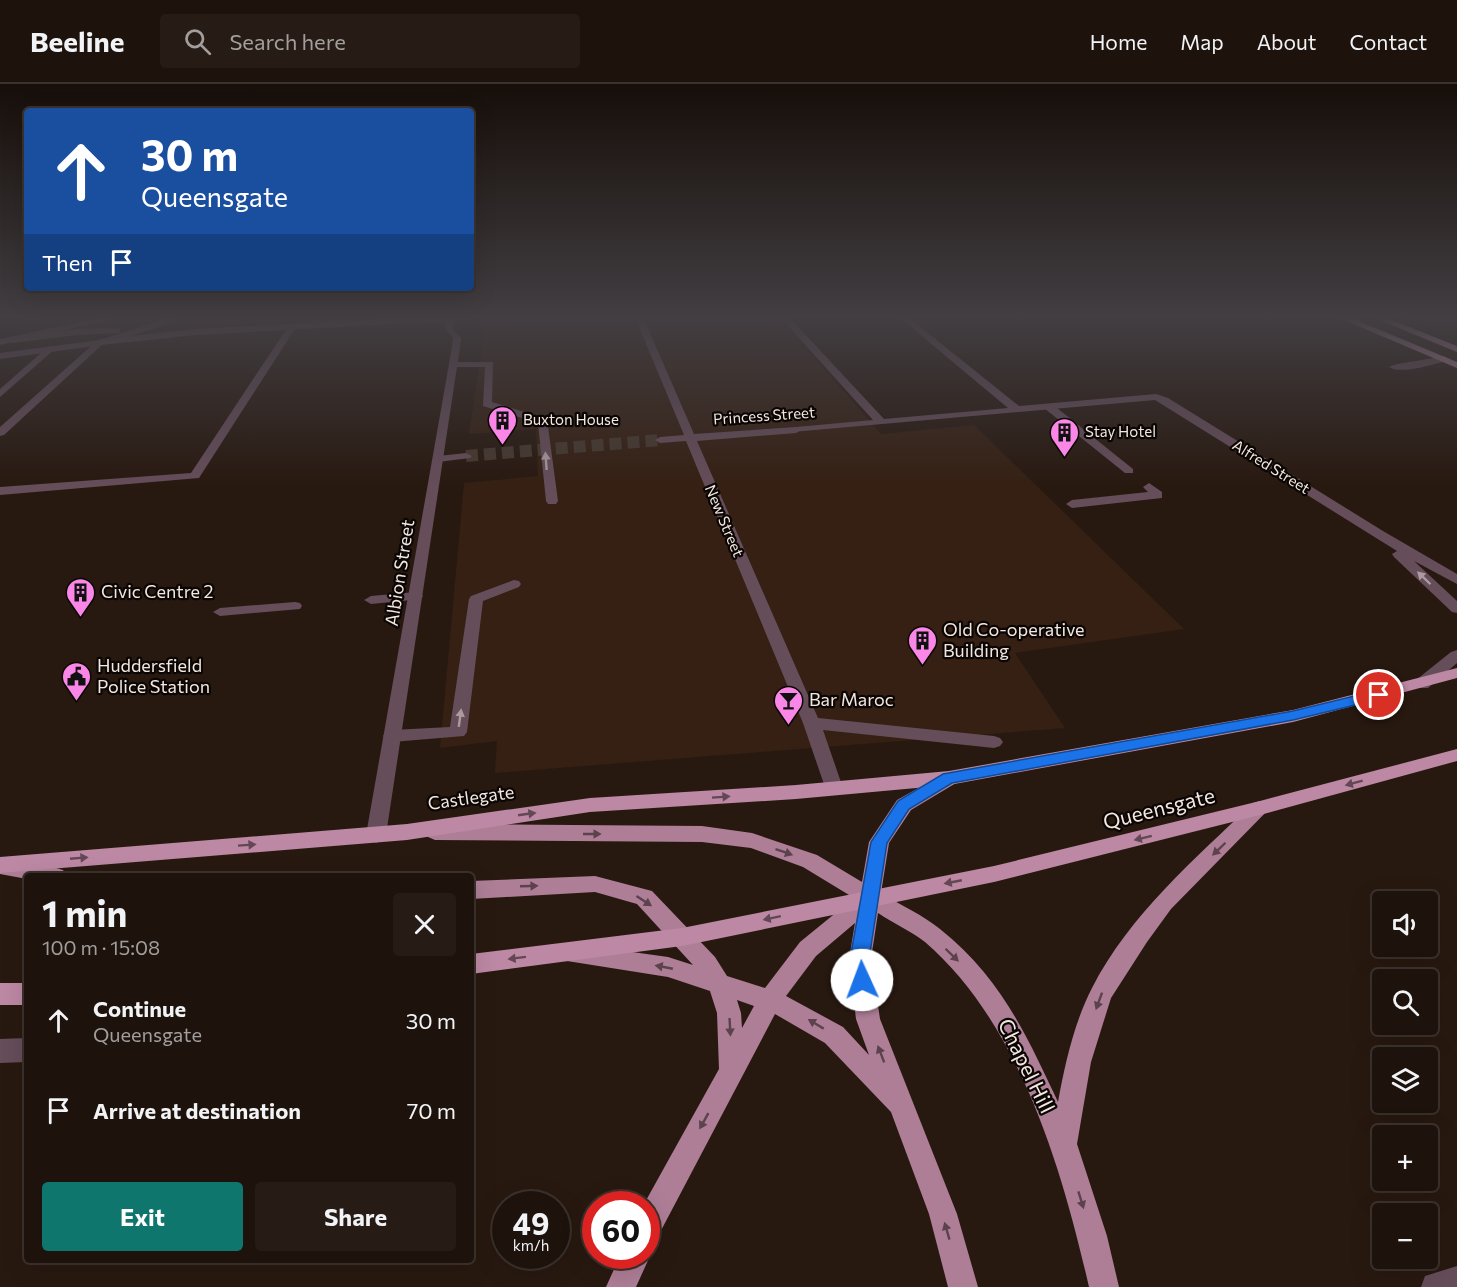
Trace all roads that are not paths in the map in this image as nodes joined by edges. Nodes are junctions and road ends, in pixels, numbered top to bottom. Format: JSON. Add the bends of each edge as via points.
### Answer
{"nodes":[{"id":1,"x":24,"y":373,"type":"edge"},
{"id":2,"x":66,"y":373,"type":"edge"},
{"id":3,"x":262,"y":373,"type":"edge"},
{"id":4,"x":452,"y":373,"type":"edge"},
{"id":5,"x":489,"y":373,"type":"edge"},
{"id":6,"x":662,"y":373,"type":"edge"},
{"id":7,"x":836,"y":373,"type":"edge"},
{"id":8,"x":972,"y":373,"type":"edge"},
{"id":9,"x":0,"y":394,"type":"edge"},
{"id":10,"x":1164,"y":400,"type":"joint"},
{"id":11,"x":1048,"y":406,"type":"junction"},
{"id":12,"x":1017,"y":410,"type":"junction"},
{"id":13,"x":881,"y":422,"type":"junction"},
{"id":14,"x":0,"y":433,"type":"edge"},
{"id":15,"x":688,"y":437,"type":"junction"},
{"id":16,"x":660,"y":440,"type":"tunnel mouth"},
{"id":17,"x":466,"y":456,"type":"tunnel mouth"},
{"id":18,"x":438,"y":459,"type":"junction"},
{"id":19,"x":1129,"y":471,"type":"dead end"},
{"id":20,"x":1149,"y":487,"type":"dead end"},
{"id":21,"x":0,"y":491,"type":"edge"},
{"id":22,"x":552,"y":501,"type":"dead end"},
{"id":23,"x":1072,"y":504,"type":"dead end"},
{"id":24,"x":1378,"y":534,"type":"junction"},
{"id":25,"x":1457,"y":569,"type":"edge"},
{"id":26,"x":1457,"y":580,"type":"edge"},
{"id":27,"x":514,"y":584,"type":"dead end"},
{"id":28,"x":416,"y":596,"type":"junction"},
{"id":29,"x":371,"y":600,"type":"dead end"},
{"id":30,"x":295,"y":606,"type":"dead end"},
{"id":31,"x":1457,"y":609,"type":"edge"},
{"id":32,"x":220,"y":612,"type":"dead end"},
{"id":33,"x":1457,"y":655,"type":"edge"},
{"id":34,"x":1457,"y":673,"type":"edge"},
{"id":35,"x":1422,"y":684,"type":"junction"},
{"id":36,"x":812,"y":723,"type":"junction"},
{"id":37,"x":393,"y":736,"type":"junction"},
{"id":38,"x":994,"y":742,"type":"dead end"},
{"id":39,"x":1457,"y":755,"type":"edge"},
{"id":40,"x":948,"y":778,"type":"junction"},
{"id":41,"x":834,"y":788,"type":"junction"},
{"id":42,"x":1260,"y":808,"type":"junction"},
{"id":43,"x":407,"y":832,"type":"junction"},
{"id":44,"x":376,"y":835,"type":"junction"},
{"id":45,"x":0,"y":865,"type":"edge"},
{"id":46,"x":41,"y":873,"type":"edge"},
{"id":47,"x":474,"y":890,"type":"edge"},
{"id":48,"x":870,"y":898,"type":"junction"},
{"id":49,"x":682,"y":937,"type":"junction"},
{"id":50,"x":563,"y":953,"type":"junction"},
{"id":51,"x":474,"y":964,"type":"edge"},
{"id":52,"x":720,"y":985,"type":"junction"},
{"id":53,"x":0,"y":994,"type":"edge"},
{"id":54,"x":24,"y":994,"type":"edge"},
{"id":55,"x":770,"y":1000,"type":"junction"},
{"id":56,"x":24,"y":1050,"type":"edge"},
{"id":57,"x":0,"y":1051,"type":"edge"},
{"id":58,"x":732,"y":1070,"type":"junction"},
{"id":59,"x":902,"y":1108,"type":"junction"},
{"id":60,"x":1064,"y":1144,"type":"junction"},
{"id":61,"x":660,"y":1204,"type":"edge"},
{"id":62,"x":629,"y":1269,"type":"edge"},
{"id":63,"x":1457,"y":1281,"type":"edge"},
{"id":64,"x":621,"y":1287,"type":"edge"},
{"id":65,"x":963,"y":1287,"type":"edge"},
{"id":66,"x":1104,"y":1287,"type":"edge"},
{"id":67,"x":1436,"y":1287,"type":"edge"}],
"edges":[{"from":1,"to":9,"type":"street"},
{"from":2,"to":14,"type":"street"},
{"from":3,"to":21,"type":"street","via":[[195,476]]},
{"from":4,"to":18,"type":"street","name":"Albion Street"},
{"from":22,"to":5,"type":"street","one_way":true,"via":[[543,421],[487,404]]},
{"from":6,"to":15,"type":"street","name":"New Street"},
{"from":7,"to":13,"type":"street"},
{"from":8,"to":12,"type":"street"},
{"from":10,"to":11,"type":"street","name":"Princess Street","via":[[1147,396]]},
{"from":10,"to":24,"type":"street","name":"Alfred Street"},
{"from":11,"to":12,"type":"street","name":"Princess Street"},
{"from":11,"to":19,"type":"street"},
{"from":12,"to":13,"type":"street","name":"Princess Street"},
{"from":13,"to":15,"type":"street","name":"Princess Street"},
{"from":15,"to":16,"type":"street","name":"Princess Street"},
{"from":15,"to":36,"type":"street","name":"New Street"},
{"from":17,"to":18,"type":"street"},
{"from":18,"to":28,"type":"street","name":"Albion Street"},
{"from":20,"to":23,"type":"street","via":[[1158,495]]},
{"from":24,"to":25,"type":"street","name":"Alfred Street"},
{"from":24,"to":26,"type":"street","name":"Alfred Street"},
{"from":31,"to":24,"type":"street","name":"Alfred Street","one_way":true},
{"from":37,"to":27,"type":"street","one_way":true,"via":[[458,732],[476,599]]},
{"from":28,"to":29,"type":"street"},
{"from":28,"to":37,"type":"street","name":"Albion Street"},
{"from":30,"to":32,"type":"street"},
{"from":33,"to":35,"type":"street"},
{"from":34,"to":35,"type":"highway"},
{"from":35,"to":40,"type":"highway","via":[[1293,716]]},
{"from":36,"to":38,"type":"street"},
{"from":36,"to":41,"type":"street","name":"New Street"},
{"from":37,"to":44,"type":"street","name":"Albion Street"},
{"from":39,"to":42,"type":"highway","name":"Queensgate","one_way":true},
{"from":40,"to":41,"type":"highway","name":"Castlegate"},
{"from":40,"to":48,"type":"main road","via":[[904,805],[879,842]]},
{"from":43,"to":41,"type":"highway","name":"Castlegate","one_way":true,"via":[[591,805]]},
{"from":42,"to":48,"type":"highway","name":"Queensgate","one_way":true,"via":[[994,874]]},
{"from":42,"to":60,"type":"main road","one_way":true,"via":[[1163,903],[1101,994],[1078,1062]]},
{"from":43,"to":44,"type":"highway","name":"Castlegate"},
{"from":43,"to":48,"type":"main road","name":"Chapel Hill","one_way":true,"via":[[702,834],[752,841],[810,861]]},
{"from":45,"to":44,"type":"highway","name":"Castlegate","one_way":true},
{"from":45,"to":46,"type":"main road"},
{"from":47,"to":49,"type":"main road","one_way":true,"via":[[595,884],[644,897]]},
{"from":48,"to":49,"type":"highway","one_way":true},
{"from":48,"to":55,"type":"main road","via":[[808,949]]},
{"from":59,"to":48,"type":"main road","one_way":true,"via":[[868,1019],[860,959]]},
{"from":48,"to":60,"type":"main road","name":"Chapel Hill","one_way":true,"via":[[932,936],[988,993],[1014,1036]]},
{"from":49,"to":50,"type":"highway"},
{"from":49,"to":52,"type":"main road"},
{"from":50,"to":51,"type":"highway","one_way":true},
{"from":52,"to":50,"type":"main road","one_way":true,"via":[[668,967]]},
{"from":52,"to":55,"type":"main road"},
{"from":52,"to":58,"type":"main road","one_way":true,"via":[[729,1012]]},
{"from":53,"to":54,"type":"highway"},
{"from":55,"to":58,"type":"main road"},
{"from":59,"to":55,"type":"main road","one_way":true,"via":[[834,1035]]},
{"from":56,"to":57,"type":"street"},
{"from":58,"to":61,"type":"main road","one_way":true},
{"from":65,"to":59,"type":"main road","one_way":true,"via":[[943,1214]]},
{"from":60,"to":66,"type":"main road","name":"Chapel Hill","one_way":true},
{"from":62,"to":64,"type":"main road"},
{"from":63,"to":67,"type":"street"}]}
